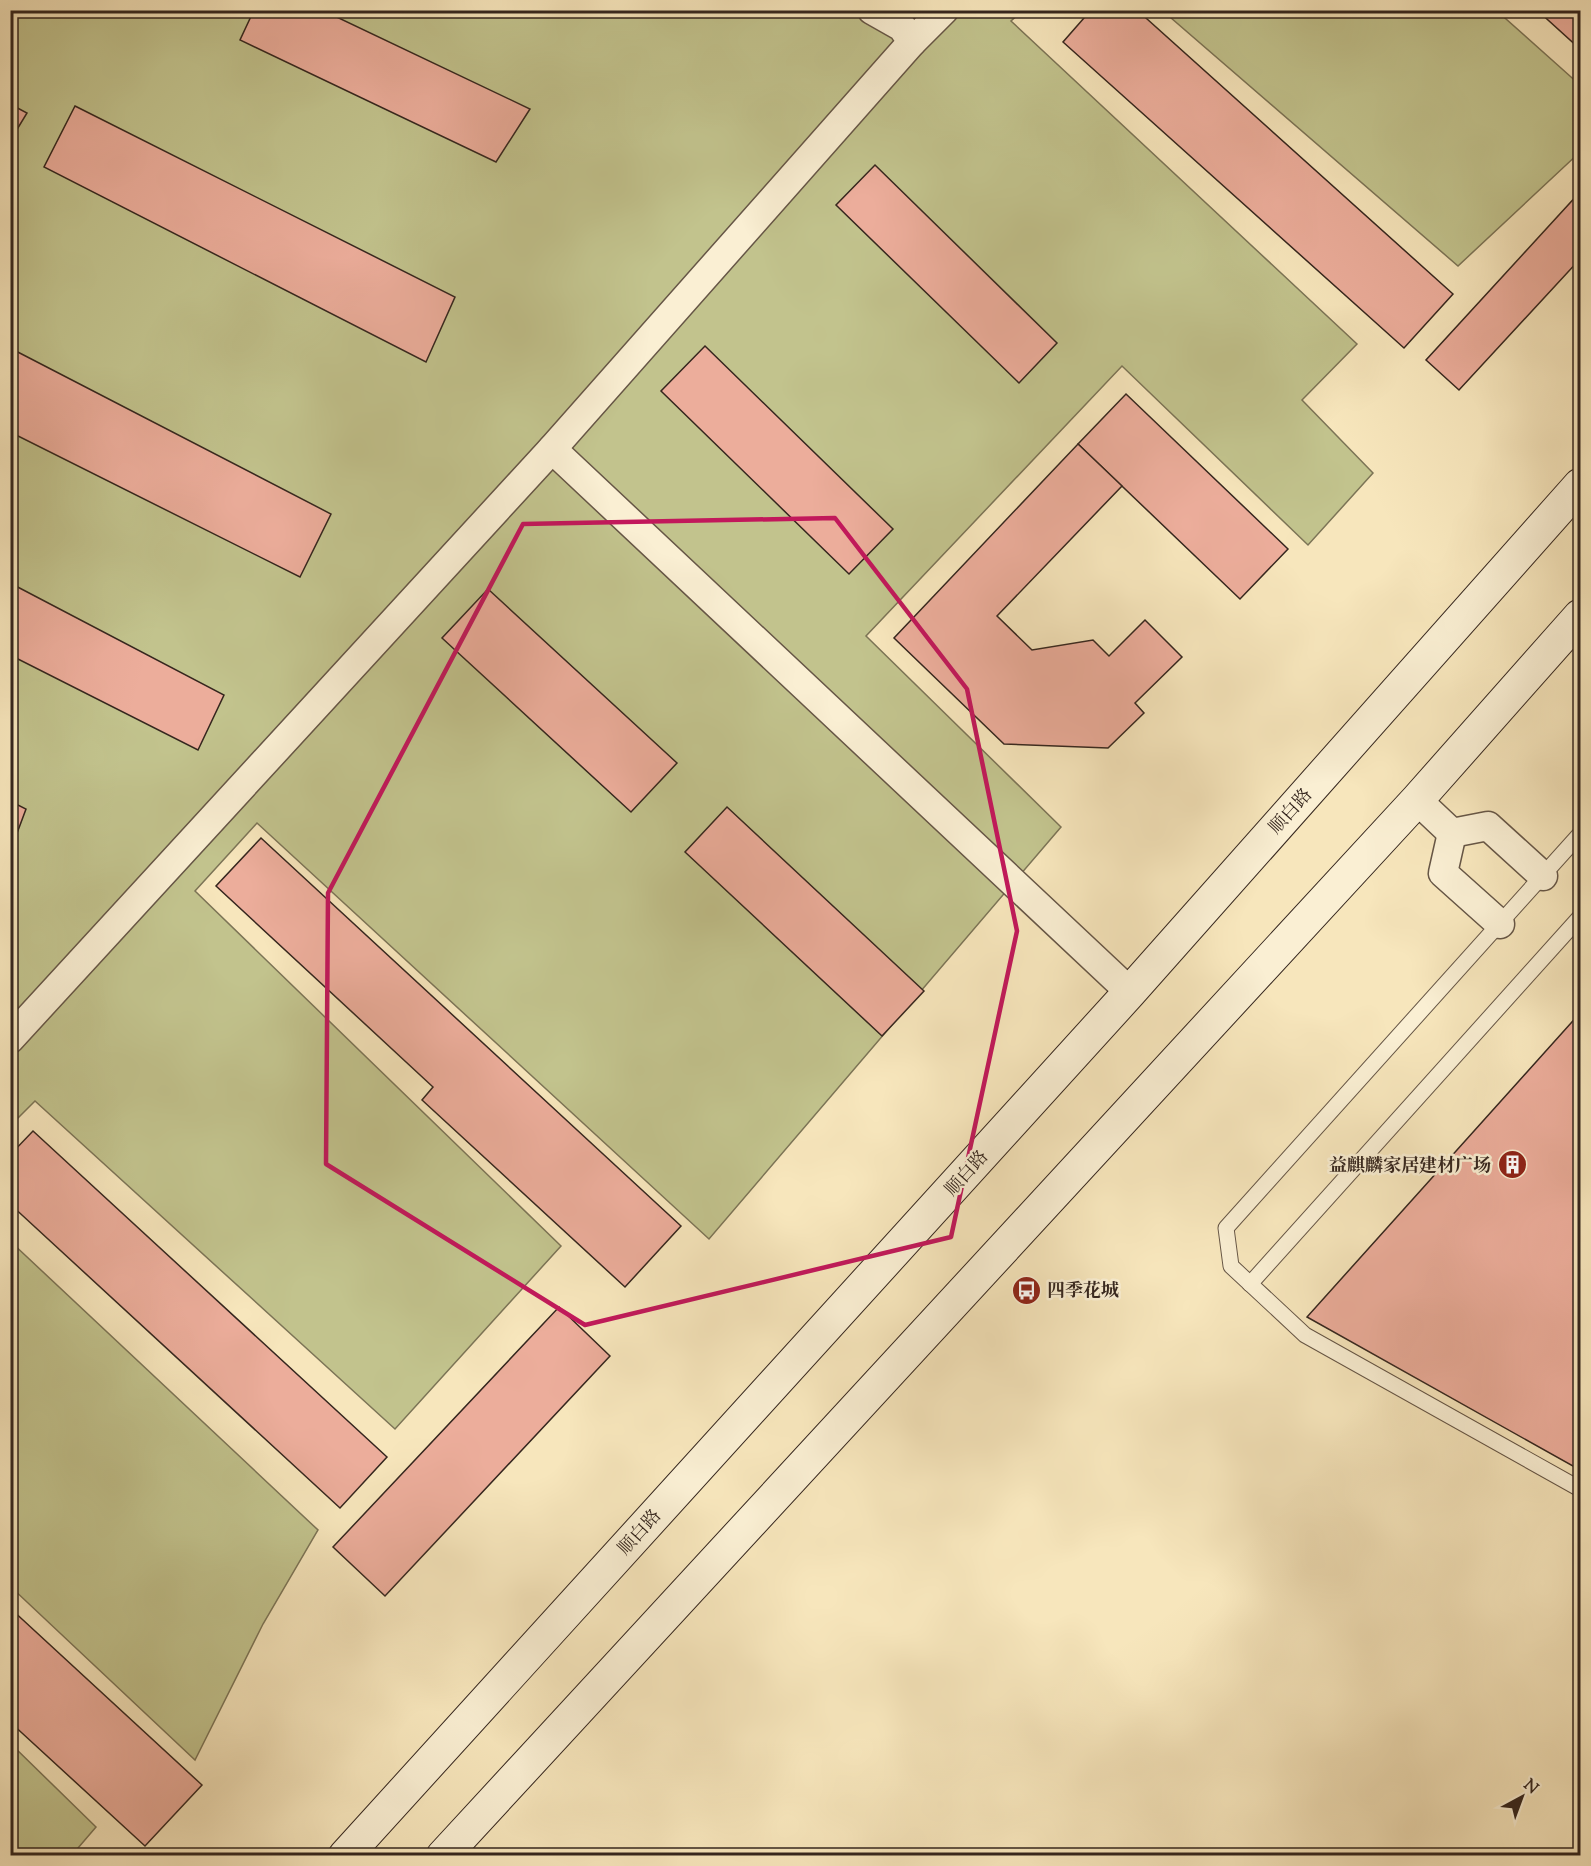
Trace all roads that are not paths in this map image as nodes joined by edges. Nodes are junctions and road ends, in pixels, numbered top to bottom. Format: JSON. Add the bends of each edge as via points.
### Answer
{"nodes":[{"id":1,"x":872,"y":10,"type":"edge"},
{"id":2,"x":944,"y":10,"type":"edge"},
{"id":3,"x":912,"y":42,"type":"junction"},
{"id":4,"x":552,"y":450,"type":"junction"},
{"id":5,"x":1581,"y":485,"type":"edge"},
{"id":6,"x":1581,"y":616,"type":"edge"},
{"id":7,"x":1417,"y":800,"type":"junction"},
{"id":8,"x":1452,"y":833,"type":"junction"},
{"id":9,"x":1581,"y":834,"type":"edge"},
{"id":10,"x":1543,"y":876,"type":"junction"},
{"id":11,"x":1581,"y":917,"type":"edge"},
{"id":12,"x":1500,"y":924,"type":"junction"},
{"id":13,"x":1130,"y":992,"type":"junction"},
{"id":14,"x":10,"y":1040,"type":"edge"},
{"id":15,"x":1250,"y":1284,"type":"junction"},
{"id":16,"x":1581,"y":1489,"type":"edge"},
{"id":17,"x":345,"y":1856,"type":"edge"},
{"id":18,"x":443,"y":1856,"type":"edge"}],
"edges":[{"from":1,"to":3,"type":"street","via":[[902,27]]},
{"from":2,"to":3,"type":"street"},
{"from":3,"to":4,"type":"street"},
{"from":4,"to":13,"type":"street"},
{"from":4,"to":14,"type":"street"},
{"from":5,"to":13,"type":"main road","name":"顺白路"},
{"from":6,"to":7,"type":"main road"},
{"from":7,"to":8,"type":"street"},
{"from":7,"to":18,"type":"main road"},
{"from":8,"to":10,"type":"street","via":[[1488,826]]},
{"from":8,"to":12,"type":"street","via":[[1443,873]]},
{"from":9,"to":10,"type":"lane"},
{"from":10,"to":12,"type":"lane"},
{"from":11,"to":15,"type":"lane"},
{"from":12,"to":15,"type":"lane","via":[[1226,1228],[1231,1266]]},
{"from":13,"to":17,"type":"main road","name":"顺白路"},
{"from":15,"to":16,"type":"lane","via":[[1305,1335]]}]}
